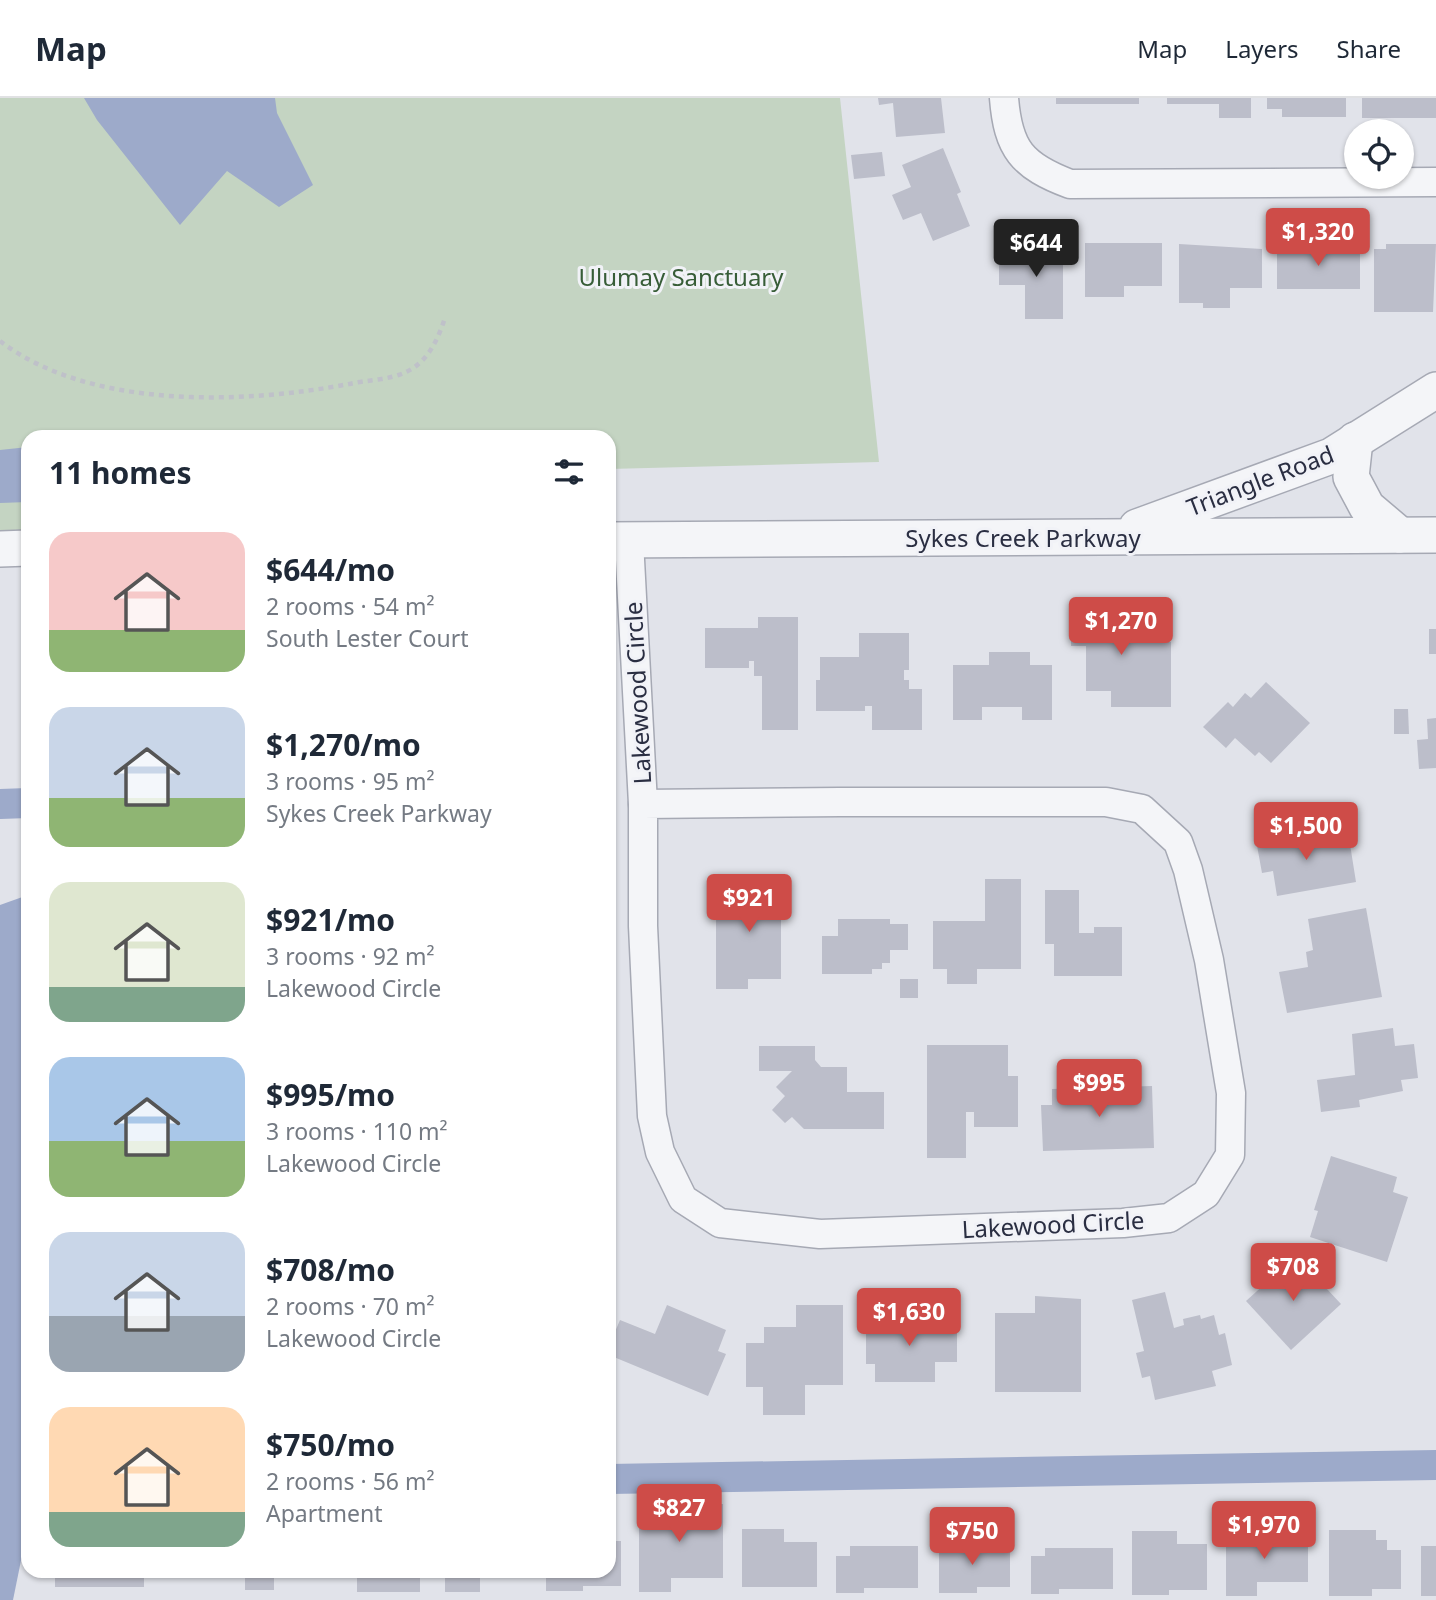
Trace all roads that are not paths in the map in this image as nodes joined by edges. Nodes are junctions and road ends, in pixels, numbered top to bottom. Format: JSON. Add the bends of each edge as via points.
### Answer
{"nodes":[{"id":1,"x":1004,"y":98,"type":"edge"},
{"id":2,"x":1436,"y":181,"type":"edge"},
{"id":3,"x":1436,"y":390,"type":"edge"},
{"id":4,"x":1355,"y":440,"type":"junction"},
{"id":5,"x":1114,"y":535,"type":"junction"},
{"id":6,"x":1400,"y":535,"type":"junction"},
{"id":7,"x":1436,"y":535,"type":"edge"},
{"id":8,"x":619,"y":540,"type":"edge"},
{"id":9,"x":21,"y":548,"type":"edge"},
{"id":10,"x":0,"y":549,"type":"edge"},
{"id":11,"x":643,"y":804,"type":"junction"}],
"edges":[{"from":1,"to":2,"type":"street","via":[[1010,141],[1023,159],[1045,175],[1070,184]]},
{"from":3,"to":4,"type":"street","name":"Triangle Road"},
{"from":4,"to":5,"type":"street","name":"Triangle Road","via":[[1331,456]]},
{"from":4,"to":6,"type":"street","via":[[1352,477],[1367,507]]},
{"from":5,"to":6,"type":"street","name":"Sykes Creek Parkway"},
{"from":5,"to":8,"type":"street","name":"Sykes Creek Parkway"},
{"from":6,"to":7,"type":"street","name":"Sykes Creek Parkway"},
{"from":8,"to":11,"type":"street","name":"Lakewood Circle"},
{"from":9,"to":10,"type":"street"},
{"from":11,"to":11,"type":"street","name":"Lakewood Circle","via":[[643,926],[652,1116],[660,1152],[682,1199],[720,1223],[820,1234],[1123,1223],[1169,1218],[1206,1194],[1230,1155],[1231,1093],[1209,960],[1178,842],[1142,809],[1106,802]]}]}
